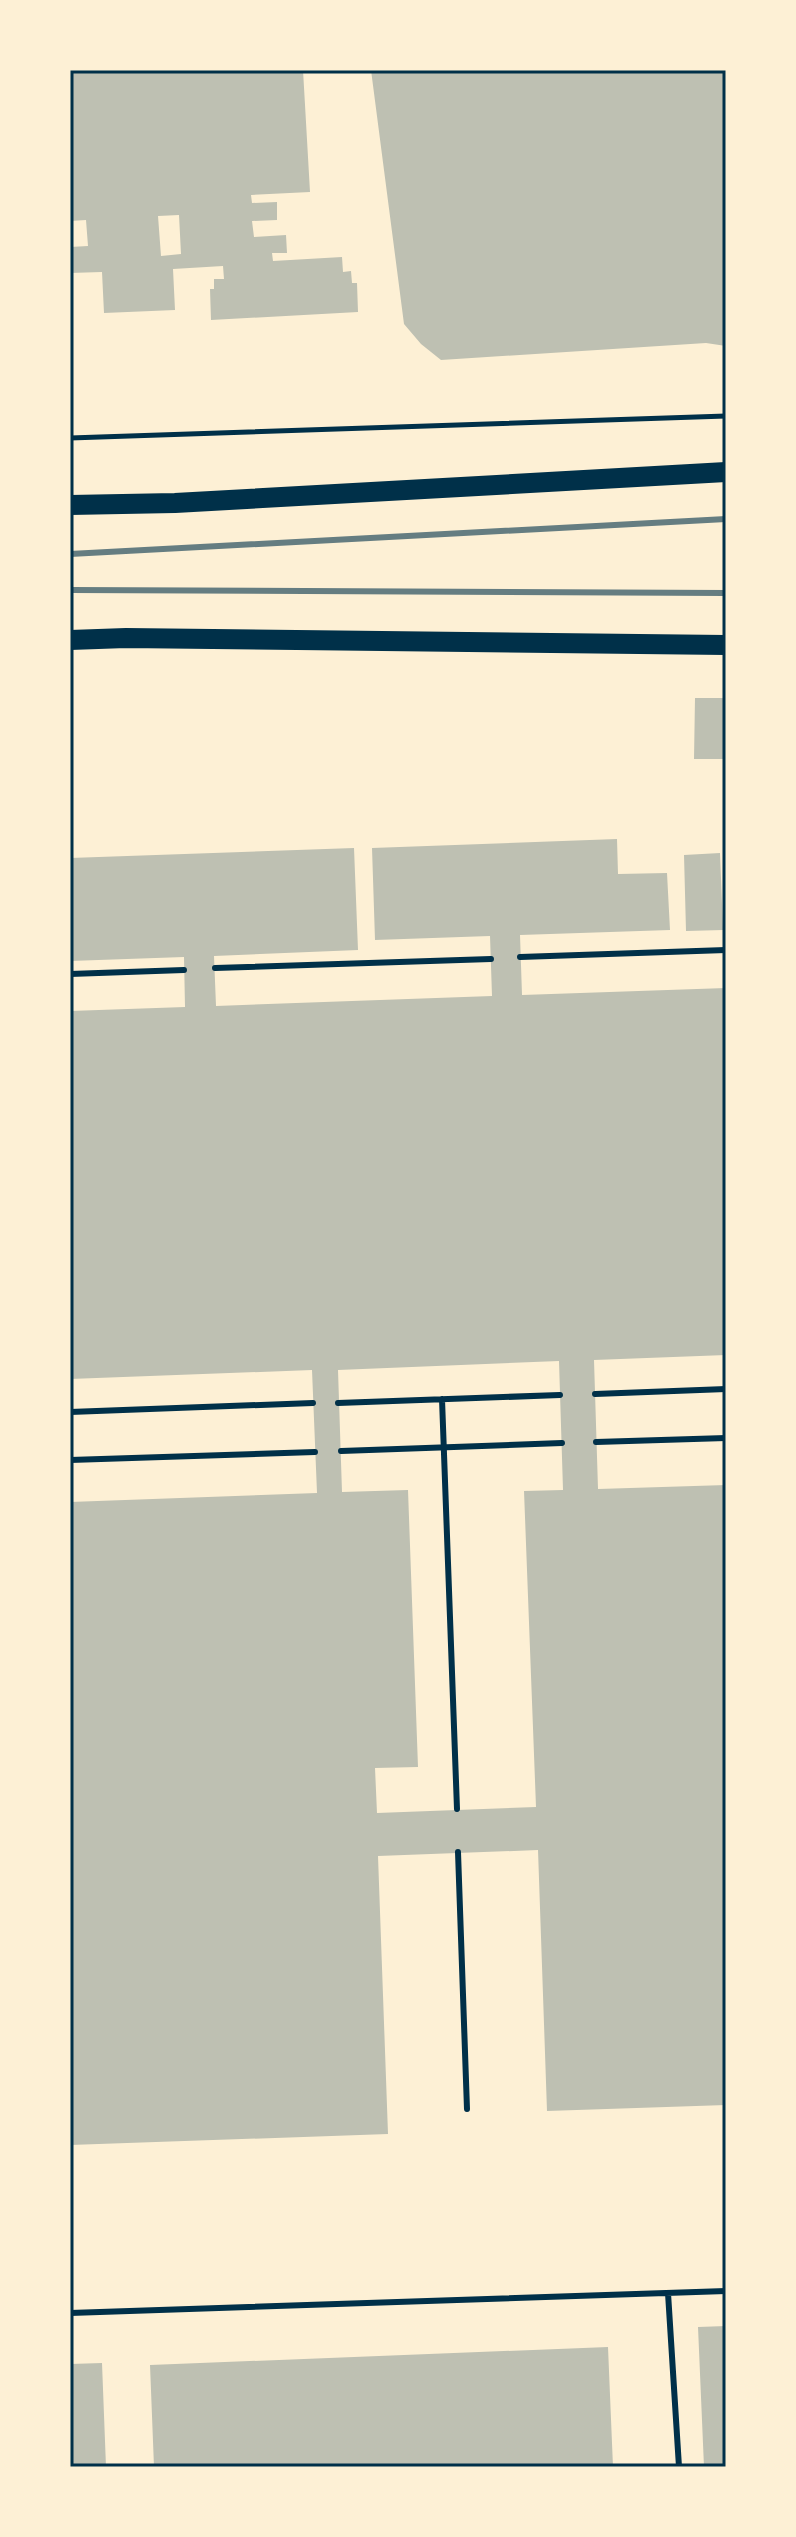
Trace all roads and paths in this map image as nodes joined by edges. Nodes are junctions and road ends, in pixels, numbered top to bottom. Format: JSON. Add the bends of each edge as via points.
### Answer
{"nodes":[{"id":1,"x":726,"y":416,"type":"edge"},
{"id":2,"x":70,"y":438,"type":"edge"},
{"id":3,"x":726,"y":472,"type":"edge"},
{"id":4,"x":70,"y":505,"type":"edge"},
{"id":5,"x":70,"y":640,"type":"edge"},
{"id":6,"x":726,"y":645,"type":"edge"},
{"id":7,"x":726,"y":950,"type":"edge"},
{"id":8,"x":520,"y":957,"type":"dead end"},
{"id":9,"x":491,"y":959,"type":"dead end"},
{"id":10,"x":215,"y":968,"type":"dead end"},
{"id":11,"x":184,"y":970,"type":"dead end"},
{"id":12,"x":70,"y":974,"type":"edge"},
{"id":13,"x":726,"y":1389,"type":"edge"},
{"id":14,"x":595,"y":1394,"type":"dead end"},
{"id":15,"x":560,"y":1395,"type":"dead end"},
{"id":16,"x":442,"y":1399,"type":"junction"},
{"id":17,"x":313,"y":1403,"type":"dead end"},
{"id":18,"x":338,"y":1403,"type":"dead end"},
{"id":19,"x":70,"y":1412,"type":"edge"},
{"id":20,"x":726,"y":1438,"type":"edge"},
{"id":21,"x":596,"y":1442,"type":"dead end"},
{"id":22,"x":562,"y":1443,"type":"dead end"},
{"id":23,"x":443,"y":1447,"type":"junction"},
{"id":24,"x":341,"y":1451,"type":"dead end"},
{"id":25,"x":315,"y":1452,"type":"dead end"},
{"id":26,"x":70,"y":1460,"type":"edge"},
{"id":27,"x":457,"y":1809,"type":"dead end"},
{"id":28,"x":458,"y":1852,"type":"dead end"},
{"id":29,"x":467,"y":2109,"type":"dead end"},
{"id":30,"x":726,"y":2291,"type":"edge"},
{"id":31,"x":668,"y":2293,"type":"junction"},
{"id":32,"x":70,"y":2313,"type":"edge"},
{"id":33,"x":679,"y":2467,"type":"edge"}],
"edges":[{"from":1,"to":2,"type":"path"},
{"from":3,"to":4,"type":"main road"},
{"from":5,"to":6,"type":"main road"},
{"from":7,"to":8,"type":"lane"},
{"from":9,"to":10,"type":"lane"},
{"from":11,"to":12,"type":"lane"},
{"from":13,"to":14,"type":"lane"},
{"from":15,"to":16,"type":"lane"},
{"from":16,"to":18,"type":"lane"},
{"from":16,"to":23,"type":"lane"},
{"from":17,"to":19,"type":"lane"},
{"from":20,"to":21,"type":"lane"},
{"from":22,"to":23,"type":"lane"},
{"from":23,"to":24,"type":"lane"},
{"from":23,"to":27,"type":"lane"},
{"from":25,"to":26,"type":"lane"},
{"from":28,"to":29,"type":"lane"},
{"from":30,"to":31,"type":"lane"},
{"from":31,"to":32,"type":"lane"},
{"from":31,"to":33,"type":"lane"}]}
